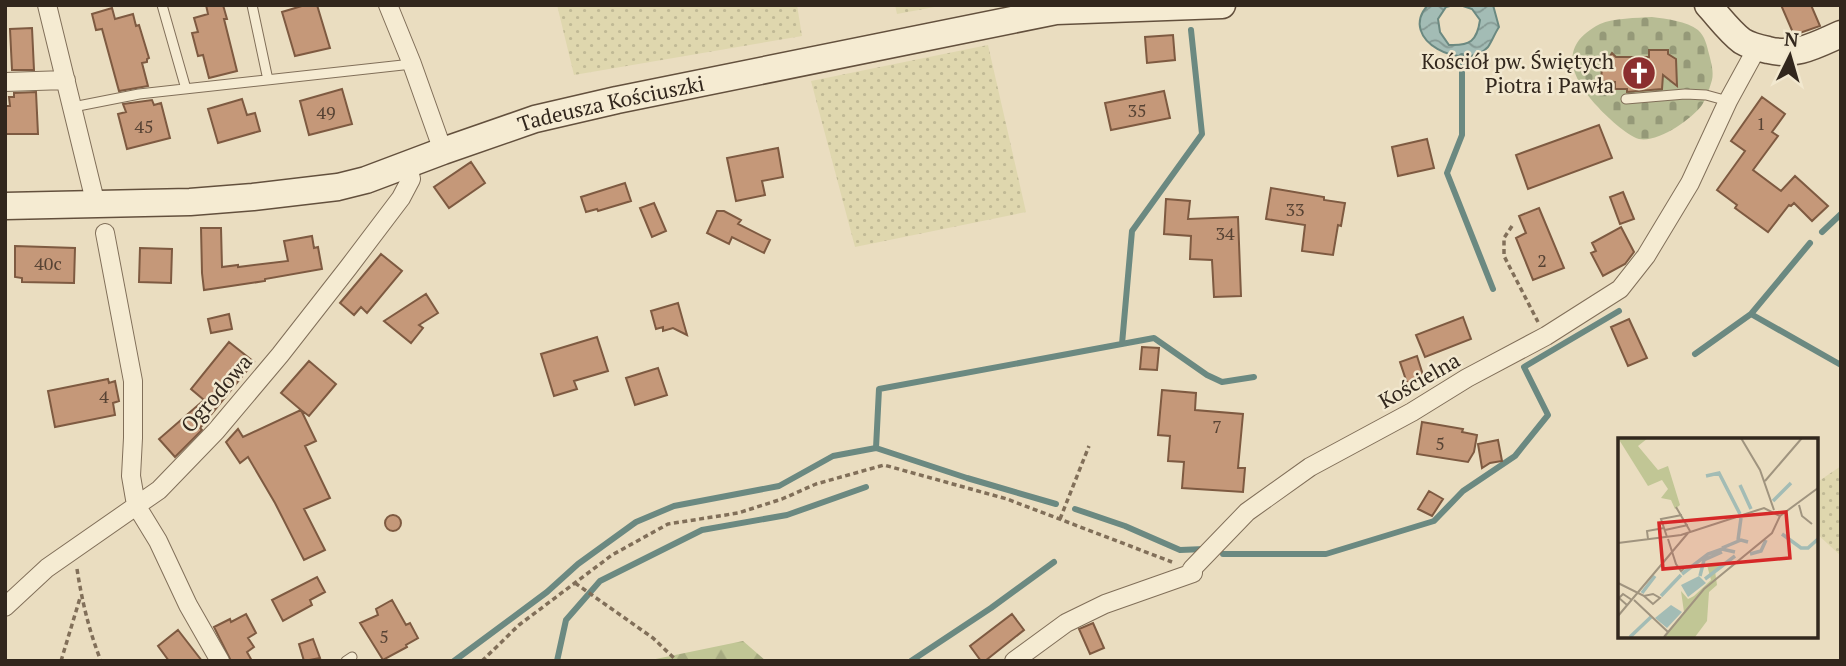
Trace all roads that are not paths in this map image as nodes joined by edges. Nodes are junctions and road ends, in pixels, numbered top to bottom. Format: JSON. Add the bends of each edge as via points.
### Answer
{"nodes":[{"id":1,"x":47,"y":5,"type":"edge"},
{"id":2,"x":162,"y":5,"type":"edge"},
{"id":3,"x":252,"y":5,"type":"edge"},
{"id":4,"x":388,"y":5,"type":"edge"},
{"id":5,"x":1222,"y":5,"type":"edge"},
{"id":6,"x":1708,"y":5,"type":"edge"},
{"id":7,"x":1841,"y":34,"type":"edge"},
{"id":8,"x":1757,"y":48,"type":"junction"},
{"id":9,"x":412,"y":64,"type":"junction"},
{"id":10,"x":66,"y":80,"type":"junction"},
{"id":11,"x":268,"y":80,"type":"junction"},
{"id":12,"x":5,"y":82,"type":"edge"},
{"id":13,"x":186,"y":89,"type":"junction"},
{"id":14,"x":1626,"y":99,"type":"dead end"},
{"id":15,"x":1728,"y":101,"type":"junction"},
{"id":16,"x":73,"y":107,"type":"junction"},
{"id":17,"x":443,"y":151,"type":"junction"},
{"id":18,"x":408,"y":165,"type":"junction"},
{"id":19,"x":96,"y":205,"type":"junction"},
{"id":20,"x":5,"y":206,"type":"edge"},
{"id":21,"x":105,"y":233,"type":"dead end"},
{"id":22,"x":136,"y":505,"type":"junction"},
{"id":23,"x":5,"y":607,"type":"edge"},
{"id":24,"x":220,"y":661,"type":"edge"},
{"id":25,"x":1014,"y":661,"type":"edge"}],
"edges":[{"from":1,"to":10,"type":"street"},
{"from":2,"to":13,"type":"lane"},
{"from":3,"to":11,"type":"lane"},
{"from":4,"to":9,"type":"street"},
{"from":5,"to":17,"type":"street","name":"Tadeusza Kościuszki","via":[[1056,11],[617,100],[535,119]]},
{"from":6,"to":8,"type":"street","via":[[1732,33]]},
{"from":7,"to":8,"type":"street","via":[[1796,52]]},
{"from":8,"to":15,"type":"street","name":"Kościelna"},
{"from":9,"to":11,"type":"lane"},
{"from":9,"to":17,"type":"street"},
{"from":10,"to":12,"type":"street"},
{"from":10,"to":16,"type":"street"},
{"from":11,"to":13,"type":"lane"},
{"from":13,"to":16,"type":"lane"},
{"from":14,"to":15,"type":"lane","via":[[1685,94]]},
{"from":15,"to":25,"type":"street","name":"Kościelna","via":[[1690,183],[1646,256],[1620,289],[1546,336],[1310,467],[1247,512],[1193,573],[1066,623]]},
{"from":16,"to":19,"type":"street"},
{"from":17,"to":18,"type":"street","name":"Tadeusza Kościuszki"},
{"from":18,"to":19,"type":"street","name":"Tadeusza Kościuszki","via":[[366,180],[310,191]]},
{"from":18,"to":22,"type":"street","name":"Ogrodowa","via":[[411,179],[401,198],[280,355],[169,480]]},
{"from":19,"to":20,"type":"street","name":"Tadeusza Kościuszki"},
{"from":21,"to":22,"type":"street","via":[[133,381],[131,476]]},
{"from":22,"to":23,"type":"street","name":"Ogrodowa","via":[[47,568]]},
{"from":22,"to":24,"type":"street"}]}
